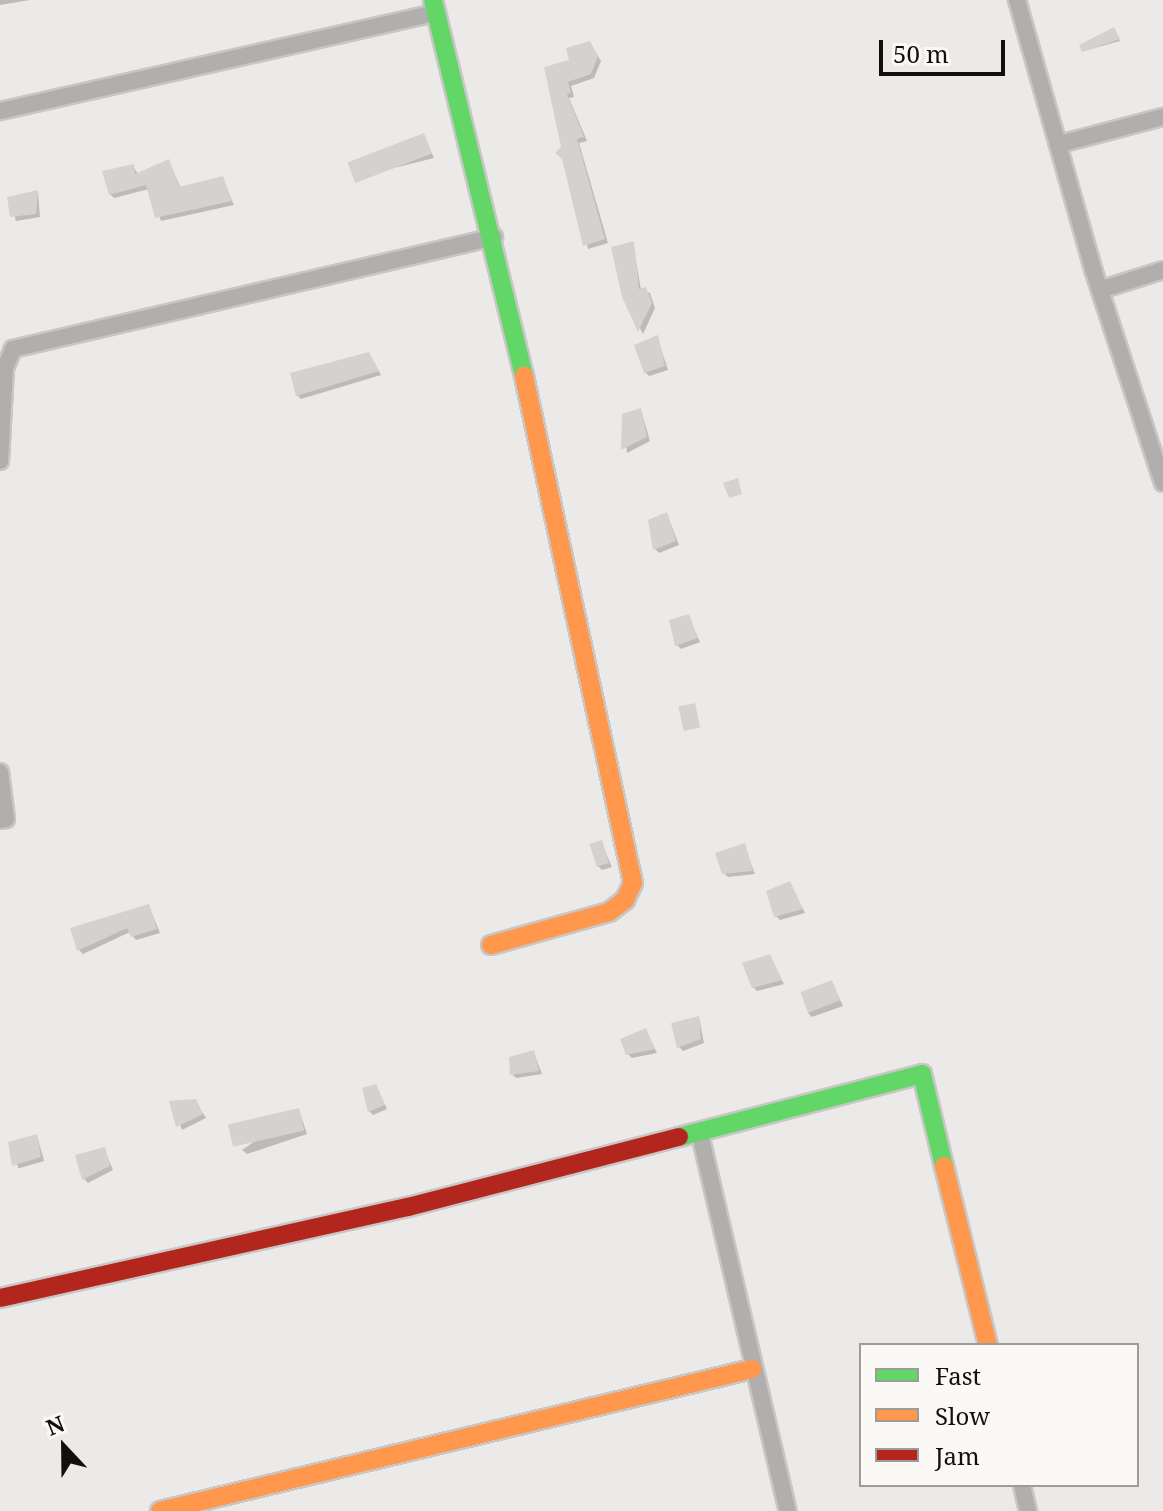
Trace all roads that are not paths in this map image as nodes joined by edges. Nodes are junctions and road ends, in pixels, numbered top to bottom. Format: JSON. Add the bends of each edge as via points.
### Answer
{"nodes":[{"id":1,"x":1017,"y":0,"type":"edge"},
{"id":2,"x":434,"y":6,"type":"edge"},
{"id":3,"x":0,"y":111,"type":"edge"},
{"id":4,"x":1163,"y":117,"type":"edge"},
{"id":5,"x":1060,"y":144,"type":"junction"},
{"id":6,"x":494,"y":237,"type":"junction"},
{"id":7,"x":1163,"y":270,"type":"edge"},
{"id":8,"x":1100,"y":290,"type":"junction"},
{"id":9,"x":1156,"y":432,"type":"edge"},
{"id":10,"x":0,"y":461,"type":"edge"},
{"id":11,"x":1163,"y":483,"type":"edge"},
{"id":12,"x":0,"y":772,"type":"edge"},
{"id":13,"x":0,"y":820,"type":"edge"},
{"id":14,"x":491,"y":945,"type":"dead end"},
{"id":15,"x":700,"y":1134,"type":"junction"},
{"id":16,"x":0,"y":1298,"type":"edge"},
{"id":17,"x":988,"y":1343,"type":"edge"},
{"id":18,"x":752,"y":1369,"type":"junction"},
{"id":19,"x":1022,"y":1487,"type":"edge"},
{"id":20,"x":160,"y":1511,"type":"edge"},
{"id":21,"x":788,"y":1511,"type":"edge"},
{"id":22,"x":1028,"y":1511,"type":"edge"}],
"edges":[{"from":1,"to":5,"type":"street"},
{"from":2,"to":3,"type":"street"},
{"from":2,"to":6,"type":"street"},
{"from":4,"to":5,"type":"street"},
{"from":5,"to":8,"type":"street"},
{"from":6,"to":10,"type":"street","via":[[13,349],[5,368]]},
{"from":6,"to":14,"type":"street","via":[[633,883],[625,900],[609,912]]},
{"from":7,"to":8,"type":"street"},
{"from":8,"to":9,"type":"street"},
{"from":9,"to":11,"type":"street"},
{"from":12,"to":13,"type":"street","via":[[6,819]]},
{"from":15,"to":16,"type":"street","via":[[408,1207]]},
{"from":15,"to":17,"type":"street","via":[[922,1074]]},
{"from":15,"to":18,"type":"street"},
{"from":18,"to":20,"type":"street"},
{"from":18,"to":21,"type":"street"},
{"from":19,"to":22,"type":"street"}]}
